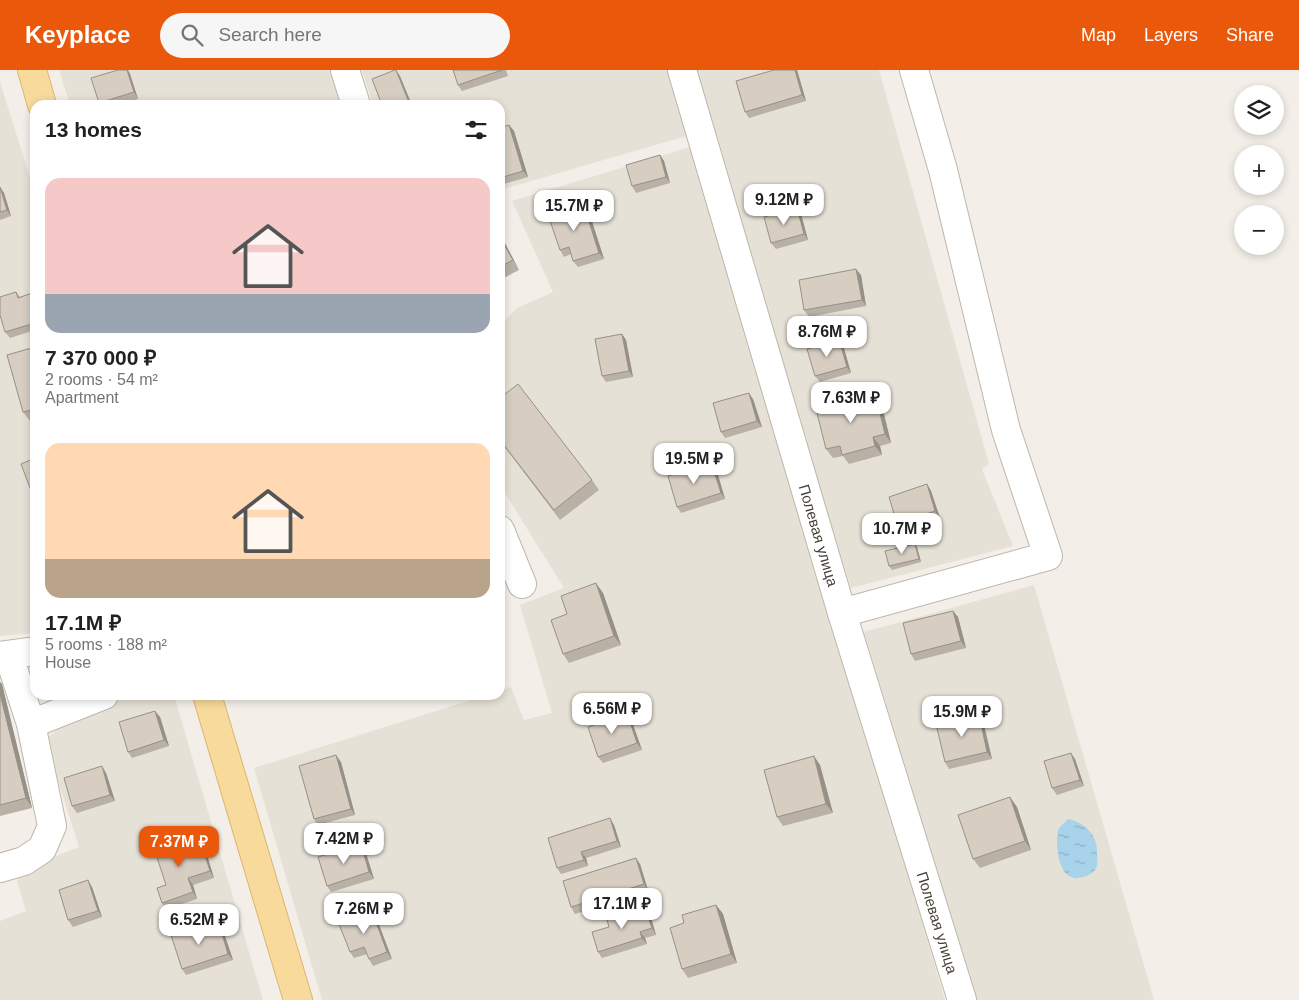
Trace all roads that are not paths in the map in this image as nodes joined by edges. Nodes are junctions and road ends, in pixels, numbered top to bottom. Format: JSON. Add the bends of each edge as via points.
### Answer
{"nodes":[{"id":1,"x":32,"y":70,"type":"edge"},
{"id":2,"x":345,"y":70,"type":"edge"},
{"id":3,"x":682,"y":70,"type":"edge"},
{"id":4,"x":914,"y":70,"type":"edge"},
{"id":5,"x":41,"y":100,"type":"edge"},
{"id":6,"x":354,"y":100,"type":"edge"},
{"id":7,"x":505,"y":542,"type":"edge"},
{"id":8,"x":522,"y":584,"type":"dead end"},
{"id":9,"x":842,"y":614,"type":"junction"},
{"id":10,"x":30,"y":653,"type":"edge"},
{"id":11,"x":4,"y":656,"type":"edge"},
{"id":12,"x":91,"y":700,"type":"edge"},
{"id":13,"x":208,"y":700,"type":"edge"},
{"id":14,"x":31,"y":724,"type":"junction"},
{"id":15,"x":0,"y":868,"type":"edge"},
{"id":16,"x":298,"y":1000,"type":"edge"},
{"id":17,"x":962,"y":1000,"type":"edge"}],
"edges":[{"from":1,"to":5,"type":"main road"},
{"from":2,"to":6,"type":"street"},
{"from":3,"to":9,"type":"street","name":"Полевая улица"},
{"from":4,"to":9,"type":"street","via":[[943,170],[1006,430],[1048,556]]},
{"from":7,"to":8,"type":"street"},
{"from":9,"to":17,"type":"street","name":"Полевая улица"},
{"from":10,"to":11,"type":"street"},
{"from":11,"to":14,"type":"street"},
{"from":12,"to":14,"type":"street"},
{"from":13,"to":16,"type":"main road"},
{"from":14,"to":15,"type":"street","via":[[52,826],[42,849],[24,861]]}]}
